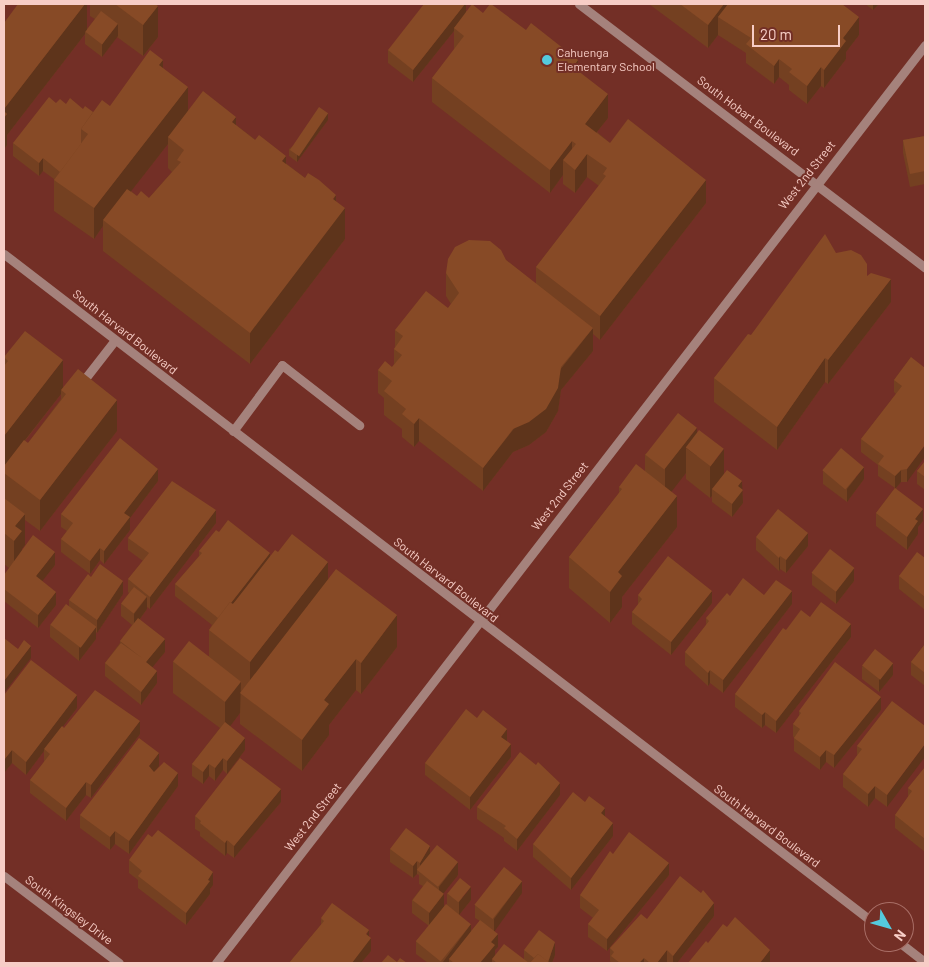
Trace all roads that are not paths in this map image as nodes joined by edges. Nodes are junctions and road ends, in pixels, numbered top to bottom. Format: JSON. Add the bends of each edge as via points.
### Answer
{"nodes":[{"id":1,"x":579,"y":4,"type":"edge"},
{"id":2,"x":925,"y":45,"type":"edge"},
{"id":3,"x":817,"y":183,"type":"junction"},
{"id":4,"x":5,"y":258,"type":"edge"},
{"id":5,"x":925,"y":268,"type":"edge"},
{"id":6,"x":115,"y":340,"type":"junction"},
{"id":7,"x":73,"y":395,"type":"edge"},
{"id":8,"x":359,"y":425,"type":"dead end"},
{"id":9,"x":233,"y":431,"type":"junction"},
{"id":10,"x":479,"y":621,"type":"junction"},
{"id":11,"x":4,"y":876,"type":"edge"},
{"id":12,"x":864,"y":915,"type":"edge"},
{"id":13,"x":912,"y":952,"type":"edge"},
{"id":14,"x":925,"y":962,"type":"edge"},
{"id":15,"x":118,"y":963,"type":"edge"},
{"id":16,"x":216,"y":963,"type":"edge"}],
"edges":[{"from":1,"to":3,"type":"street","name":"South Hobart Boulevard"},
{"from":2,"to":3,"type":"street","name":"West 2nd Street"},
{"from":3,"to":5,"type":"street","name":"South Hobart Boulevard"},
{"from":3,"to":10,"type":"street","name":"West 2nd Street"},
{"from":4,"to":6,"type":"street","name":"South Harvard Boulevard"},
{"from":6,"to":7,"type":"street"},
{"from":6,"to":9,"type":"street","name":"South Harvard Boulevard"},
{"from":8,"to":9,"type":"street","via":[[282,364]]},
{"from":9,"to":10,"type":"street","name":"South Harvard Boulevard"},
{"from":10,"to":12,"type":"street","name":"South Harvard Boulevard"},
{"from":10,"to":16,"type":"street","name":"West 2nd Street"},
{"from":11,"to":15,"type":"street","name":"South Kingsley Drive"},
{"from":13,"to":14,"type":"street"}]}
